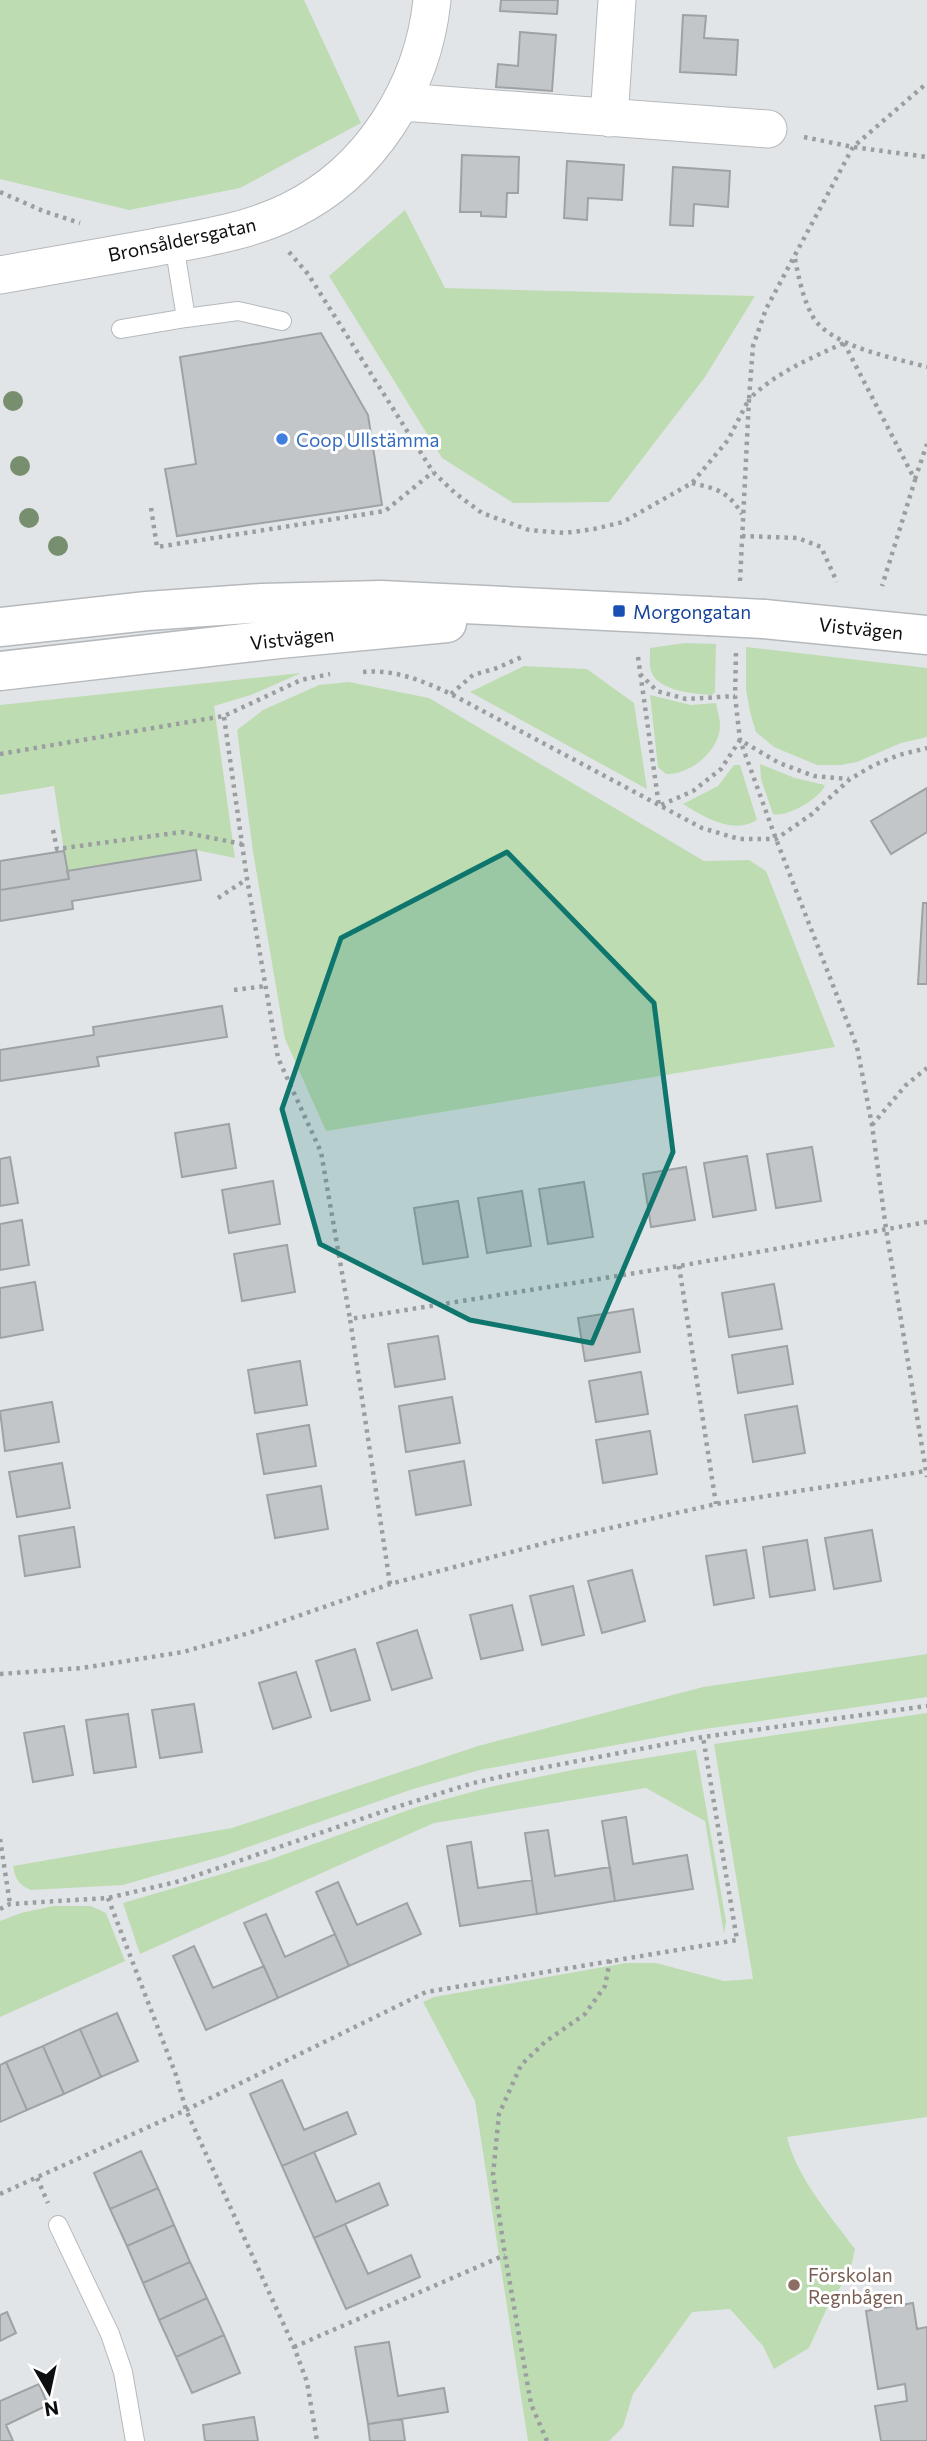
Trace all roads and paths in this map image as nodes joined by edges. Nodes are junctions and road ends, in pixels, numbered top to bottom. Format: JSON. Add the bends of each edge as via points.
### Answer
{"nodes":[{"id":1,"x":432,"y":0,"type":"edge"},
{"id":2,"x":617,"y":0,"type":"edge"},
{"id":3,"x":927,"y":83,"type":"edge"},
{"id":4,"x":402,"y":102,"type":"junction"},
{"id":5,"x":610,"y":118,"type":"junction"},
{"id":6,"x":768,"y":129,"type":"joint"},
{"id":7,"x":853,"y":148,"type":"junction"},
{"id":8,"x":927,"y":157,"type":"edge"},
{"id":9,"x":0,"y":192,"type":"edge"},
{"id":10,"x":269,"y":220,"type":"junction"},
{"id":11,"x":89,"y":224,"type":"dead end"},
{"id":12,"x":174,"y":244,"type":"junction"},
{"id":13,"x":795,"y":258,"type":"junction"},
{"id":14,"x":0,"y":275,"type":"edge"},
{"id":15,"x":186,"y":318,"type":"junction"},
{"id":16,"x":282,"y":321,"type":"dead end"},
{"id":17,"x":121,"y":329,"type":"dead end"},
{"id":18,"x":844,"y":343,"type":"junction"},
{"id":19,"x":927,"y":368,"type":"edge"},
{"id":20,"x":749,"y":400,"type":"junction"},
{"id":21,"x":927,"y":444,"type":"edge"},
{"id":22,"x":433,"y":472,"type":"junction"},
{"id":23,"x":915,"y":480,"type":"junction"},
{"id":24,"x":692,"y":483,"type":"junction"},
{"id":25,"x":151,"y":508,"type":"dead end"},
{"id":26,"x":742,"y":515,"type":"junction"},
{"id":27,"x":742,"y":536,"type":"junction"},
{"id":28,"x":740,"y":582,"type":"dead end"},
{"id":29,"x":837,"y":582,"type":"dead end"},
{"id":30,"x":882,"y":586,"type":"dead end"},
{"id":31,"x":585,"y":610,"type":"junction"},
{"id":32,"x":0,"y":627,"type":"edge"},
{"id":33,"x":927,"y":635,"type":"edge"},
{"id":34,"x":737,"y":645,"type":"dead end"},
{"id":35,"x":524,"y":656,"type":"dead end"},
{"id":36,"x":638,"y":657,"type":"dead end"},
{"id":37,"x":0,"y":671,"type":"edge"},
{"id":38,"x":362,"y":672,"type":"dead end"},
{"id":39,"x":640,"y":673,"type":"junction"},
{"id":40,"x":334,"y":674,"type":"dead end"},
{"id":41,"x":451,"y":694,"type":"junction"},
{"id":42,"x":735,"y":696,"type":"junction"},
{"id":43,"x":224,"y":716,"type":"junction"},
{"id":44,"x":740,"y":740,"type":"junction"},
{"id":45,"x":927,"y":748,"type":"edge"},
{"id":46,"x":0,"y":754,"type":"edge"},
{"id":47,"x":850,"y":779,"type":"junction"},
{"id":48,"x":659,"y":806,"type":"junction"},
{"id":49,"x":53,"y":830,"type":"dead end"},
{"id":50,"x":776,"y":839,"type":"junction"},
{"id":51,"x":242,"y":844,"type":"junction"},
{"id":52,"x":247,"y":879,"type":"junction"},
{"id":53,"x":218,"y":898,"type":"dead end"},
{"id":54,"x":265,"y":986,"type":"junction"},
{"id":55,"x":234,"y":990,"type":"dead end"},
{"id":56,"x":927,"y":1068,"type":"edge"},
{"id":57,"x":872,"y":1125,"type":"junction"},
{"id":58,"x":927,"y":1222,"type":"edge"},
{"id":59,"x":886,"y":1229,"type":"junction"},
{"id":60,"x":679,"y":1266,"type":"junction"},
{"id":61,"x":350,"y":1319,"type":"junction"},
{"id":62,"x":927,"y":1474,"type":"edge"},
{"id":63,"x":716,"y":1504,"type":"junction"},
{"id":64,"x":390,"y":1584,"type":"junction"},
{"id":65,"x":0,"y":1674,"type":"edge"},
{"id":66,"x":927,"y":1706,"type":"edge"},
{"id":67,"x":703,"y":1737,"type":"junction"},
{"id":68,"x":0,"y":1839,"type":"edge"},
{"id":69,"x":108,"y":1898,"type":"junction"},
{"id":70,"x":10,"y":1904,"type":"junction"},
{"id":71,"x":0,"y":1909,"type":"edge"},
{"id":72,"x":610,"y":1960,"type":"junction"},
{"id":73,"x":186,"y":2110,"type":"junction"},
{"id":74,"x":0,"y":2194,"type":"edge"},
{"id":75,"x":58,"y":2225,"type":"dead end"},
{"id":76,"x":505,"y":2255,"type":"junction"},
{"id":77,"x":294,"y":2347,"type":"junction"},
{"id":78,"x":135,"y":2441,"type":"edge"},
{"id":79,"x":317,"y":2441,"type":"edge"},
{"id":80,"x":547,"y":2441,"type":"edge"}],
"edges":[{"from":1,"to":4,"type":"street","name":"Bronsåldersgatan","via":[[429,29]]},
{"from":2,"to":5,"type":"street"},
{"from":3,"to":7,"type":"path"},
{"from":4,"to":5,"type":"street"},
{"from":4,"to":10,"type":"street","name":"Bronsåldersgatan","via":[[346,174],[320,194]]},
{"from":5,"to":6,"type":"street"},
{"from":6,"to":7,"type":"path"},
{"from":7,"to":8,"type":"path"},
{"from":7,"to":13,"type":"path"},
{"from":9,"to":11,"type":"path"},
{"from":10,"to":12,"type":"street","name":"Bronsåldersgatan"},
{"from":10,"to":22,"type":"path"},
{"from":12,"to":14,"type":"street","name":"Bronsåldersgatan"},
{"from":12,"to":15,"type":"lane"},
{"from":13,"to":18,"type":"path","via":[[802,291],[815,319]]},
{"from":13,"to":20,"type":"path","via":[[766,309],[752,346]]},
{"from":15,"to":16,"type":"lane","via":[[237,311]]},
{"from":15,"to":17,"type":"lane"},
{"from":18,"to":19,"type":"path"},
{"from":18,"to":20,"type":"path","via":[[785,370]]},
{"from":18,"to":23,"type":"path"},
{"from":20,"to":24,"type":"path","via":[[728,440]]},
{"from":20,"to":26,"type":"path"},
{"from":21,"to":23,"type":"path"},
{"from":22,"to":24,"type":"path","via":[[482,513],[529,530],[565,533],[623,522]]},
{"from":22,"to":25,"type":"path","via":[[385,511],[157,547]]},
{"from":23,"to":30,"type":"path"},
{"from":24,"to":26,"type":"path","via":[[716,488],[733,499]]},
{"from":26,"to":27,"type":"path"},
{"from":27,"to":28,"type":"path"},
{"from":27,"to":29,"type":"path","via":[[806,540],[821,547]]},
{"from":31,"to":32,"type":"main road","name":"Vistvägen","via":[[381,600],[262,603]]},
{"from":31,"to":33,"type":"main road","name":"Vistvägen","bridge":true,"via":[[764,619]]},
{"from":31,"to":37,"type":"main road","name":"Vistvägen"},
{"from":34,"to":42,"type":"path"},
{"from":35,"to":41,"type":"path","via":[[473,675]]},
{"from":36,"to":39,"type":"path"},
{"from":38,"to":41,"type":"path","via":[[415,678]]},
{"from":39,"to":42,"type":"path","via":[[657,691],[686,699]]},
{"from":39,"to":48,"type":"path"},
{"from":40,"to":43,"type":"path","via":[[301,680]]},
{"from":41,"to":48,"type":"path"},
{"from":42,"to":44,"type":"path"},
{"from":43,"to":46,"type":"path"},
{"from":43,"to":51,"type":"path"},
{"from":44,"to":47,"type":"path","via":[[779,763],[814,776]]},
{"from":44,"to":48,"type":"path","via":[[720,769],[693,791]]},
{"from":44,"to":50,"type":"path"},
{"from":45,"to":47,"type":"path","via":[[887,760]]},
{"from":47,"to":50,"type":"path","via":[[813,814]]},
{"from":48,"to":50,"type":"path","via":[[702,828],[739,839]]},
{"from":49,"to":51,"type":"path","via":[[57,849],[182,832]]},
{"from":50,"to":57,"type":"path","via":[[857,1046]]},
{"from":51,"to":52,"type":"path"},
{"from":52,"to":53,"type":"path"},
{"from":52,"to":54,"type":"path"},
{"from":54,"to":55,"type":"path"},
{"from":54,"to":61,"type":"path","via":[[278,1058],[321,1152]]},
{"from":56,"to":57,"type":"path"},
{"from":57,"to":59,"type":"path"},
{"from":58,"to":59,"type":"path"},
{"from":59,"to":60,"type":"path"},
{"from":59,"to":62,"type":"path"},
{"from":60,"to":61,"type":"path"},
{"from":60,"to":63,"type":"path"},
{"from":61,"to":64,"type":"path"},
{"from":62,"to":63,"type":"path"},
{"from":63,"to":64,"type":"path"},
{"from":64,"to":65,"type":"path","via":[[183,1652],[82,1668]]},
{"from":66,"to":67,"type":"path"},
{"from":67,"to":69,"type":"path","via":[[473,1783],[180,1881]]},
{"from":67,"to":72,"type":"path","via":[[737,1940]]},
{"from":68,"to":70,"type":"path"},
{"from":69,"to":70,"type":"path"},
{"from":69,"to":73,"type":"path"},
{"from":70,"to":71,"type":"path"},
{"from":72,"to":73,"type":"path","via":[[426,1992]]},
{"from":72,"to":76,"type":"path","via":[[605,1986],[584,2014],[521,2065],[499,2114],[493,2175]]},
{"from":73,"to":74,"type":"path"},
{"from":73,"to":77,"type":"path"},
{"from":75,"to":78,"type":"lane","via":[[110,2333],[123,2372]]},
{"from":76,"to":77,"type":"path"},
{"from":76,"to":80,"type":"path","via":[[531,2404]]},
{"from":77,"to":79,"type":"path","via":[[307,2382]]}]}
